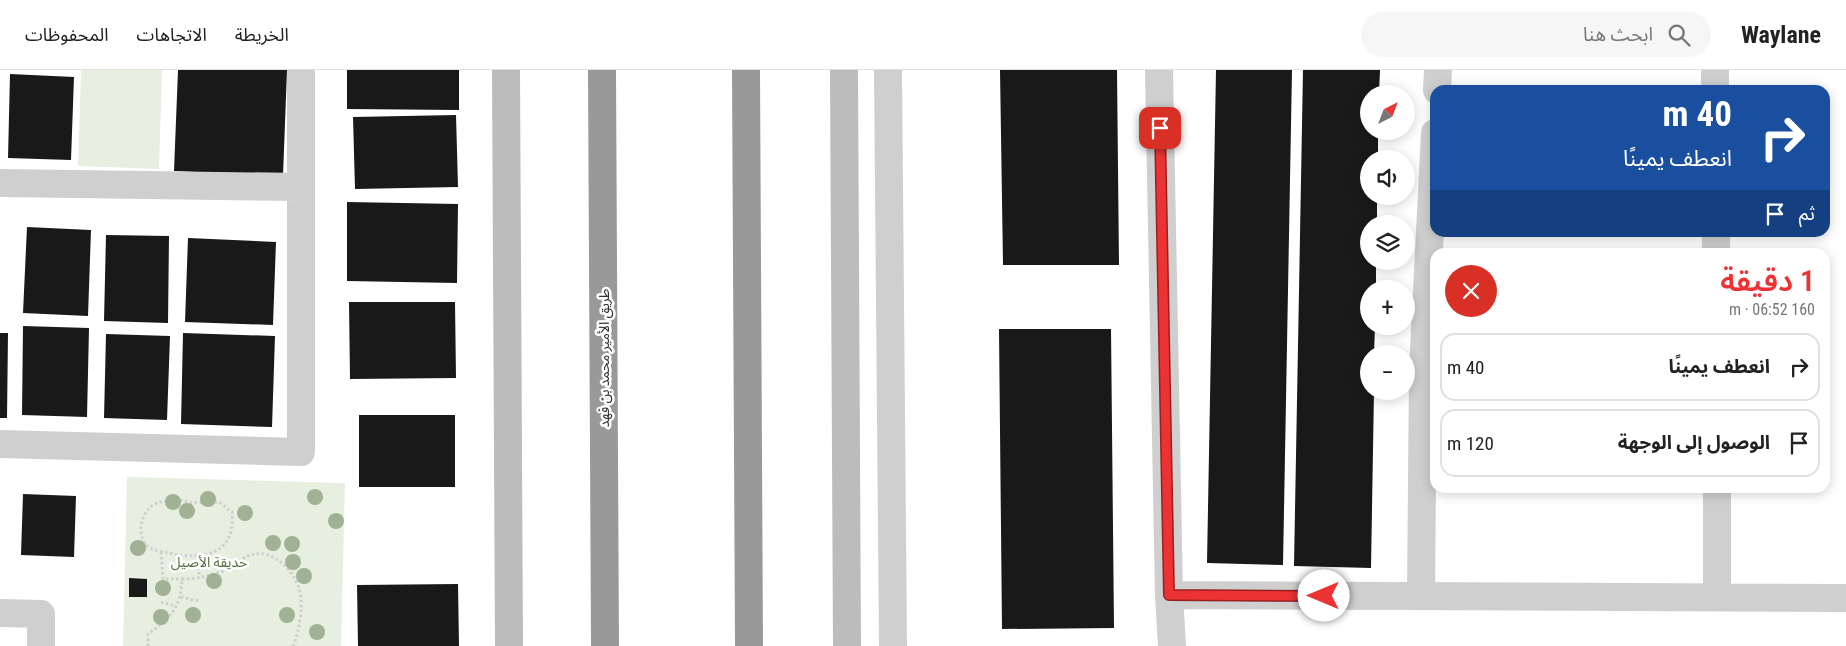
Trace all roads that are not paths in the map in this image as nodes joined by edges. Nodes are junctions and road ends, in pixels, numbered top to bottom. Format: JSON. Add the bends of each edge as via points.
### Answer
{"nodes":[{"id":1,"x":301,"y":70,"type":"edge"},
{"id":2,"x":506,"y":70,"type":"edge"},
{"id":3,"x":602,"y":70,"type":"edge"},
{"id":4,"x":746,"y":70,"type":"edge"},
{"id":5,"x":844,"y":70,"type":"edge"},
{"id":6,"x":888,"y":70,"type":"edge"},
{"id":7,"x":1160,"y":70,"type":"edge"},
{"id":8,"x":1438,"y":70,"type":"edge"},
{"id":9,"x":1715,"y":70,"type":"edge"},
{"id":10,"x":1437,"y":85,"type":"edge"},
{"id":11,"x":1715,"y":85,"type":"edge"},
{"id":12,"x":0,"y":184,"type":"edge"},
{"id":13,"x":301,"y":187,"type":"junction"},
{"id":14,"x":1430,"y":231,"type":"edge"},
{"id":15,"x":0,"y":444,"type":"edge"},
{"id":16,"x":1717,"y":493,"type":"edge"},
{"id":17,"x":1169,"y":595,"type":"junction"},
{"id":18,"x":1421,"y":596,"type":"junction"},
{"id":19,"x":1717,"y":597,"type":"junction"},
{"id":20,"x":1846,"y":598,"type":"edge"},
{"id":21,"x":0,"y":613,"type":"edge"},
{"id":22,"x":41,"y":646,"type":"edge"},
{"id":23,"x":509,"y":646,"type":"edge"},
{"id":24,"x":605,"y":646,"type":"edge"},
{"id":25,"x":749,"y":646,"type":"edge"},
{"id":26,"x":847,"y":646,"type":"edge"},
{"id":27,"x":893,"y":646,"type":"edge"},
{"id":28,"x":1172,"y":646,"type":"edge"}],
"edges":[{"from":1,"to":13,"type":"street"},
{"from":2,"to":23,"type":"main road"},
{"from":3,"to":24,"type":"highway","name":"طريق الأمير محمد بن فهد"},
{"from":4,"to":25,"type":"highway"},
{"from":5,"to":26,"type":"main road"},
{"from":6,"to":27,"type":"street"},
{"from":7,"to":17,"type":"street"},
{"from":8,"to":10,"type":"street"},
{"from":9,"to":11,"type":"street"},
{"from":12,"to":13,"type":"street"},
{"from":13,"to":15,"type":"street","via":[[301,452]]},
{"from":14,"to":18,"type":"street","via":[[1423,370]]},
{"from":16,"to":19,"type":"street"},
{"from":17,"to":18,"type":"street"},
{"from":17,"to":28,"type":"street"},
{"from":18,"to":19,"type":"street"},
{"from":19,"to":20,"type":"street"},
{"from":21,"to":22,"type":"street","via":[[41,614]]}]}
